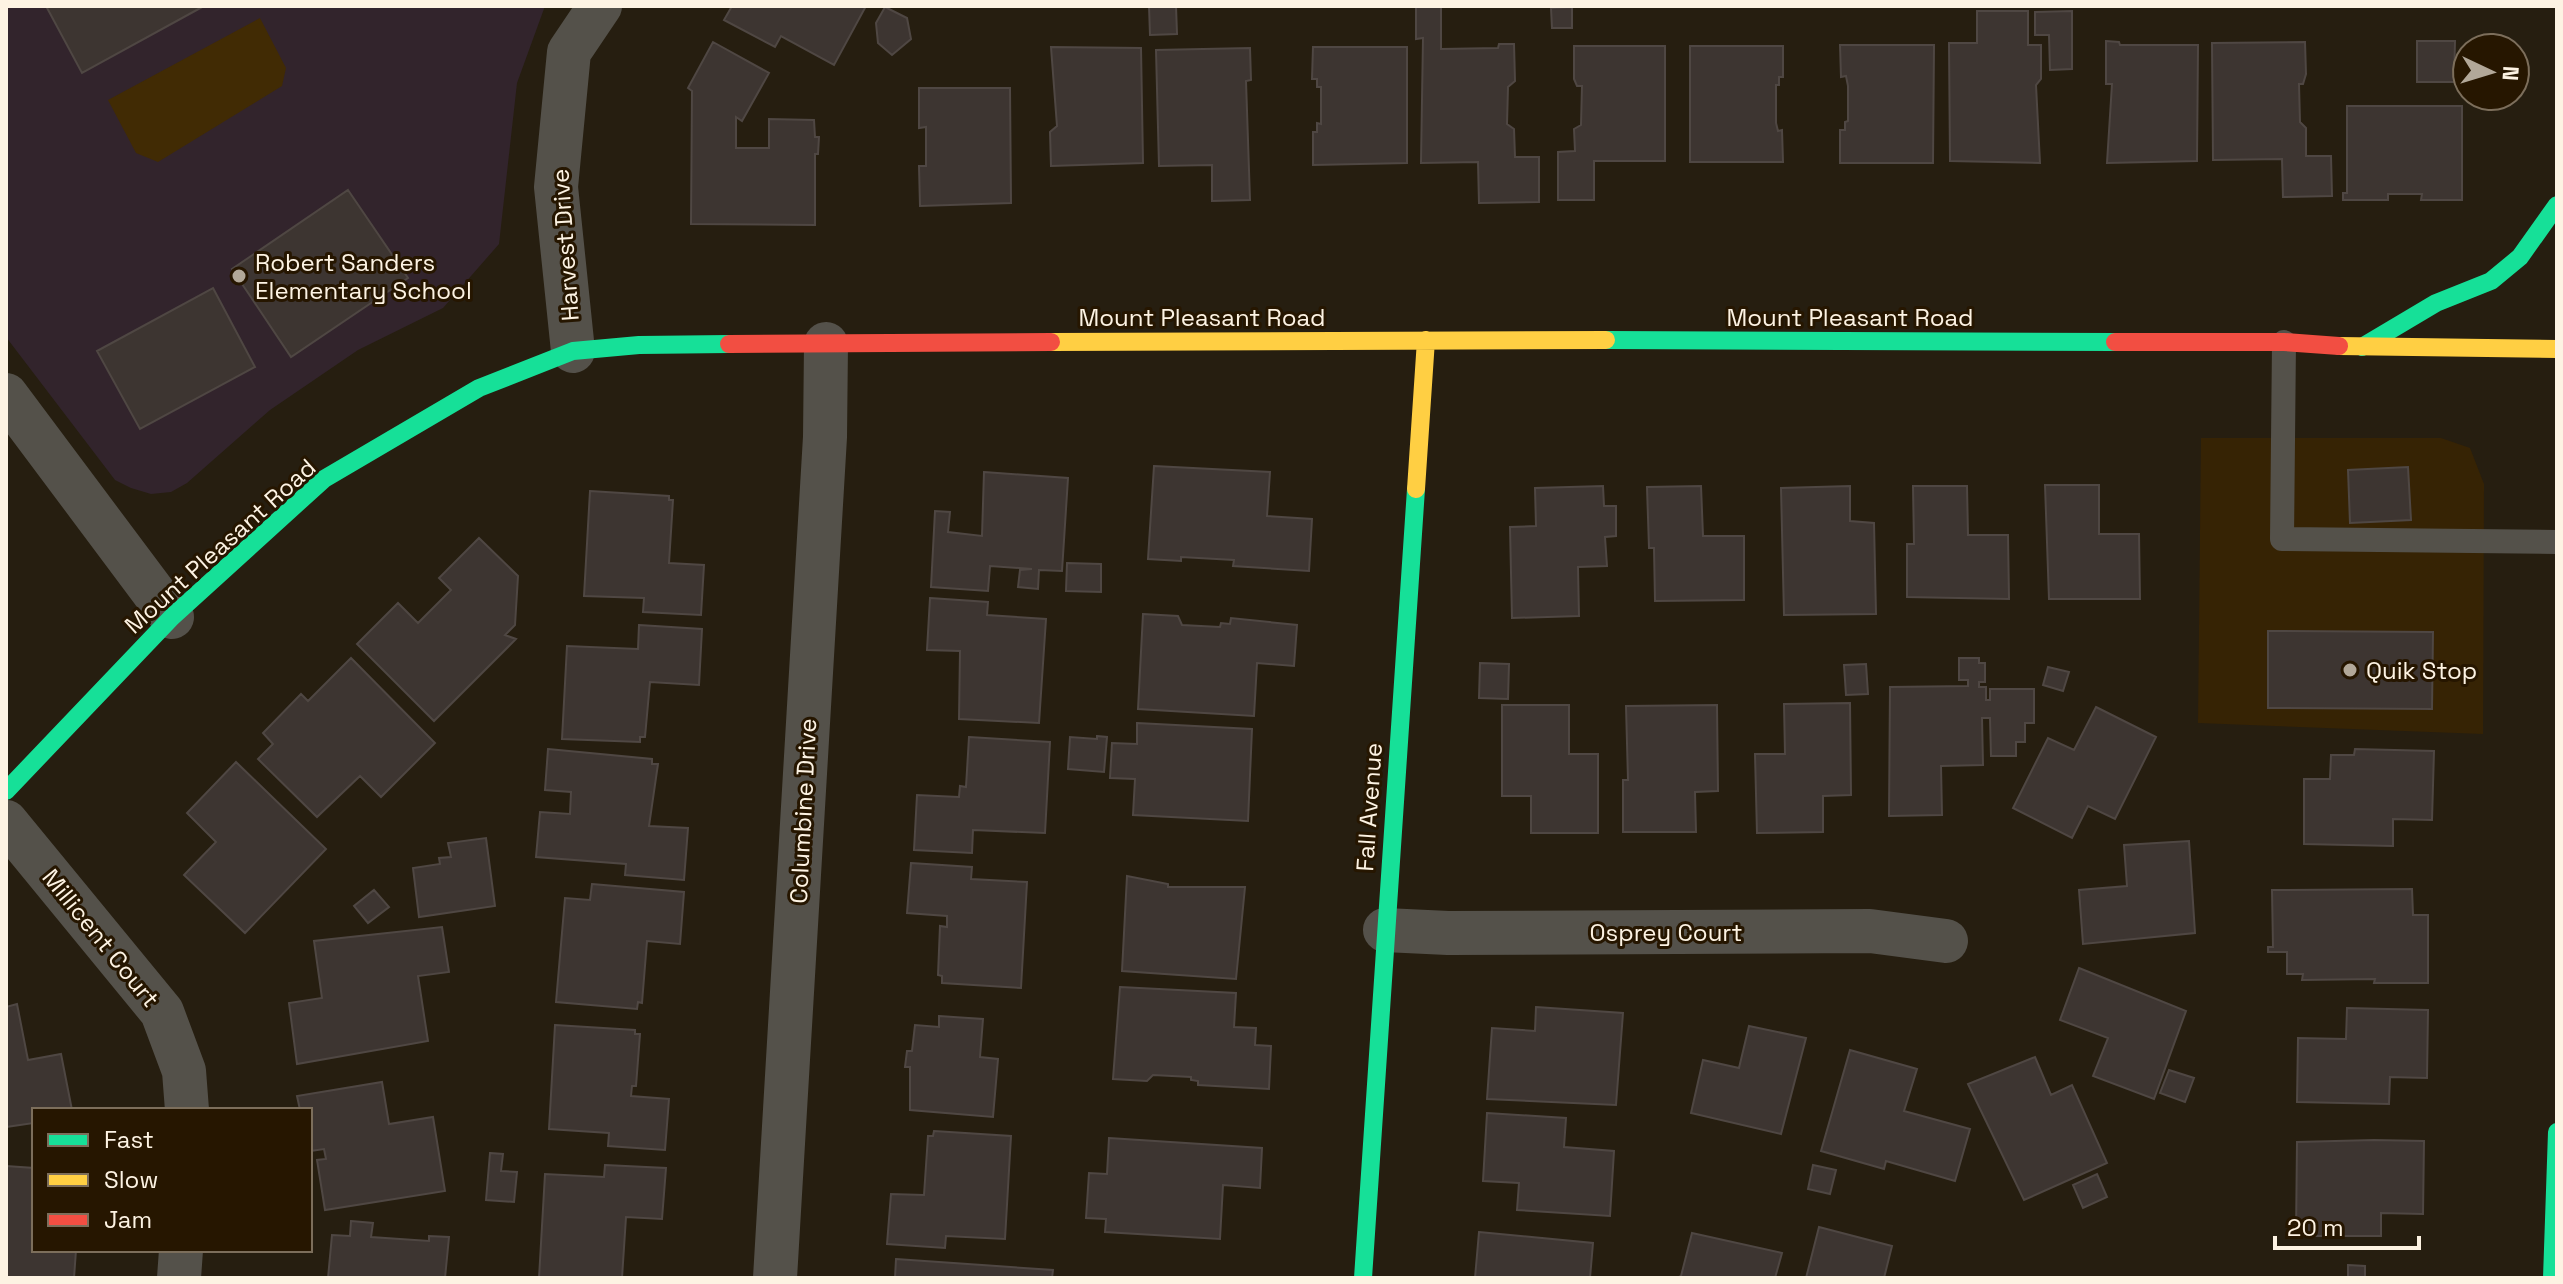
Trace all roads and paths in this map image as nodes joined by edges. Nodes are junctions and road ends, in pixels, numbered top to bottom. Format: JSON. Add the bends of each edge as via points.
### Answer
{"nodes":[{"id":1,"x":600,"y":6,"type":"edge"},
{"id":2,"x":2557,"y":205,"type":"edge"},
{"id":3,"x":1426,"y":340,"type":"junction"},
{"id":4,"x":2284,"y":342,"type":"junction"},
{"id":5,"x":826,"y":344,"type":"junction"},
{"id":6,"x":2359,"y":348,"type":"junction"},
{"id":7,"x":2557,"y":349,"type":"edge"},
{"id":8,"x":573,"y":351,"type":"junction"},
{"id":9,"x":6,"y":395,"type":"edge"},
{"id":10,"x":2557,"y":542,"type":"edge"},
{"id":11,"x":172,"y":617,"type":"junction"},
{"id":12,"x":6,"y":791,"type":"edge"},
{"id":13,"x":6,"y":822,"type":"edge"},
{"id":14,"x":1385,"y":930,"type":"junction"},
{"id":15,"x":1946,"y":941,"type":"dead end"},
{"id":16,"x":187,"y":1108,"type":"edge"},
{"id":17,"x":2557,"y":1132,"type":"edge"},
{"id":18,"x":181,"y":1252,"type":"edge"},
{"id":19,"x":179,"y":1278,"type":"edge"},
{"id":20,"x":775,"y":1278,"type":"edge"},
{"id":21,"x":1363,"y":1278,"type":"edge"},
{"id":22,"x":2552,"y":1278,"type":"edge"}],
"edges":[{"from":1,"to":8,"type":"street","name":"Harvest Drive","via":[[569,52],[556,187]]},
{"from":2,"to":6,"type":"street","via":[[2520,257],[2491,281],[2436,303]]},
{"from":3,"to":4,"type":"street","name":"Mount Pleasant Road"},
{"from":3,"to":5,"type":"street","name":"Mount Pleasant Road"},
{"from":3,"to":14,"type":"street","name":"Fall Avenue"},
{"from":4,"to":6,"type":"street","name":"Mount Pleasant Road"},
{"from":4,"to":10,"type":"lane","via":[[2282,539]]},
{"from":5,"to":8,"type":"street","name":"Mount Pleasant Road","via":[[639,345]]},
{"from":5,"to":20,"type":"street","name":"Columbine Drive","via":[[825,437]]},
{"from":6,"to":7,"type":"street","name":"Mount Pleasant Road"},
{"from":8,"to":11,"type":"street","name":"Mount Pleasant Road","via":[[479,388],[324,479]]},
{"from":9,"to":11,"type":"street"},
{"from":11,"to":12,"type":"street","name":"Mount Pleasant Road"},
{"from":13,"to":16,"type":"street","name":"Millicent Court","via":[[162,1012],[184,1071]]},
{"from":14,"to":15,"type":"street","name":"Osprey Court","via":[[1870,931]]},
{"from":14,"to":21,"type":"street","name":"Fall Avenue"},
{"from":17,"to":22,"type":"street"},
{"from":18,"to":19,"type":"street"}]}
